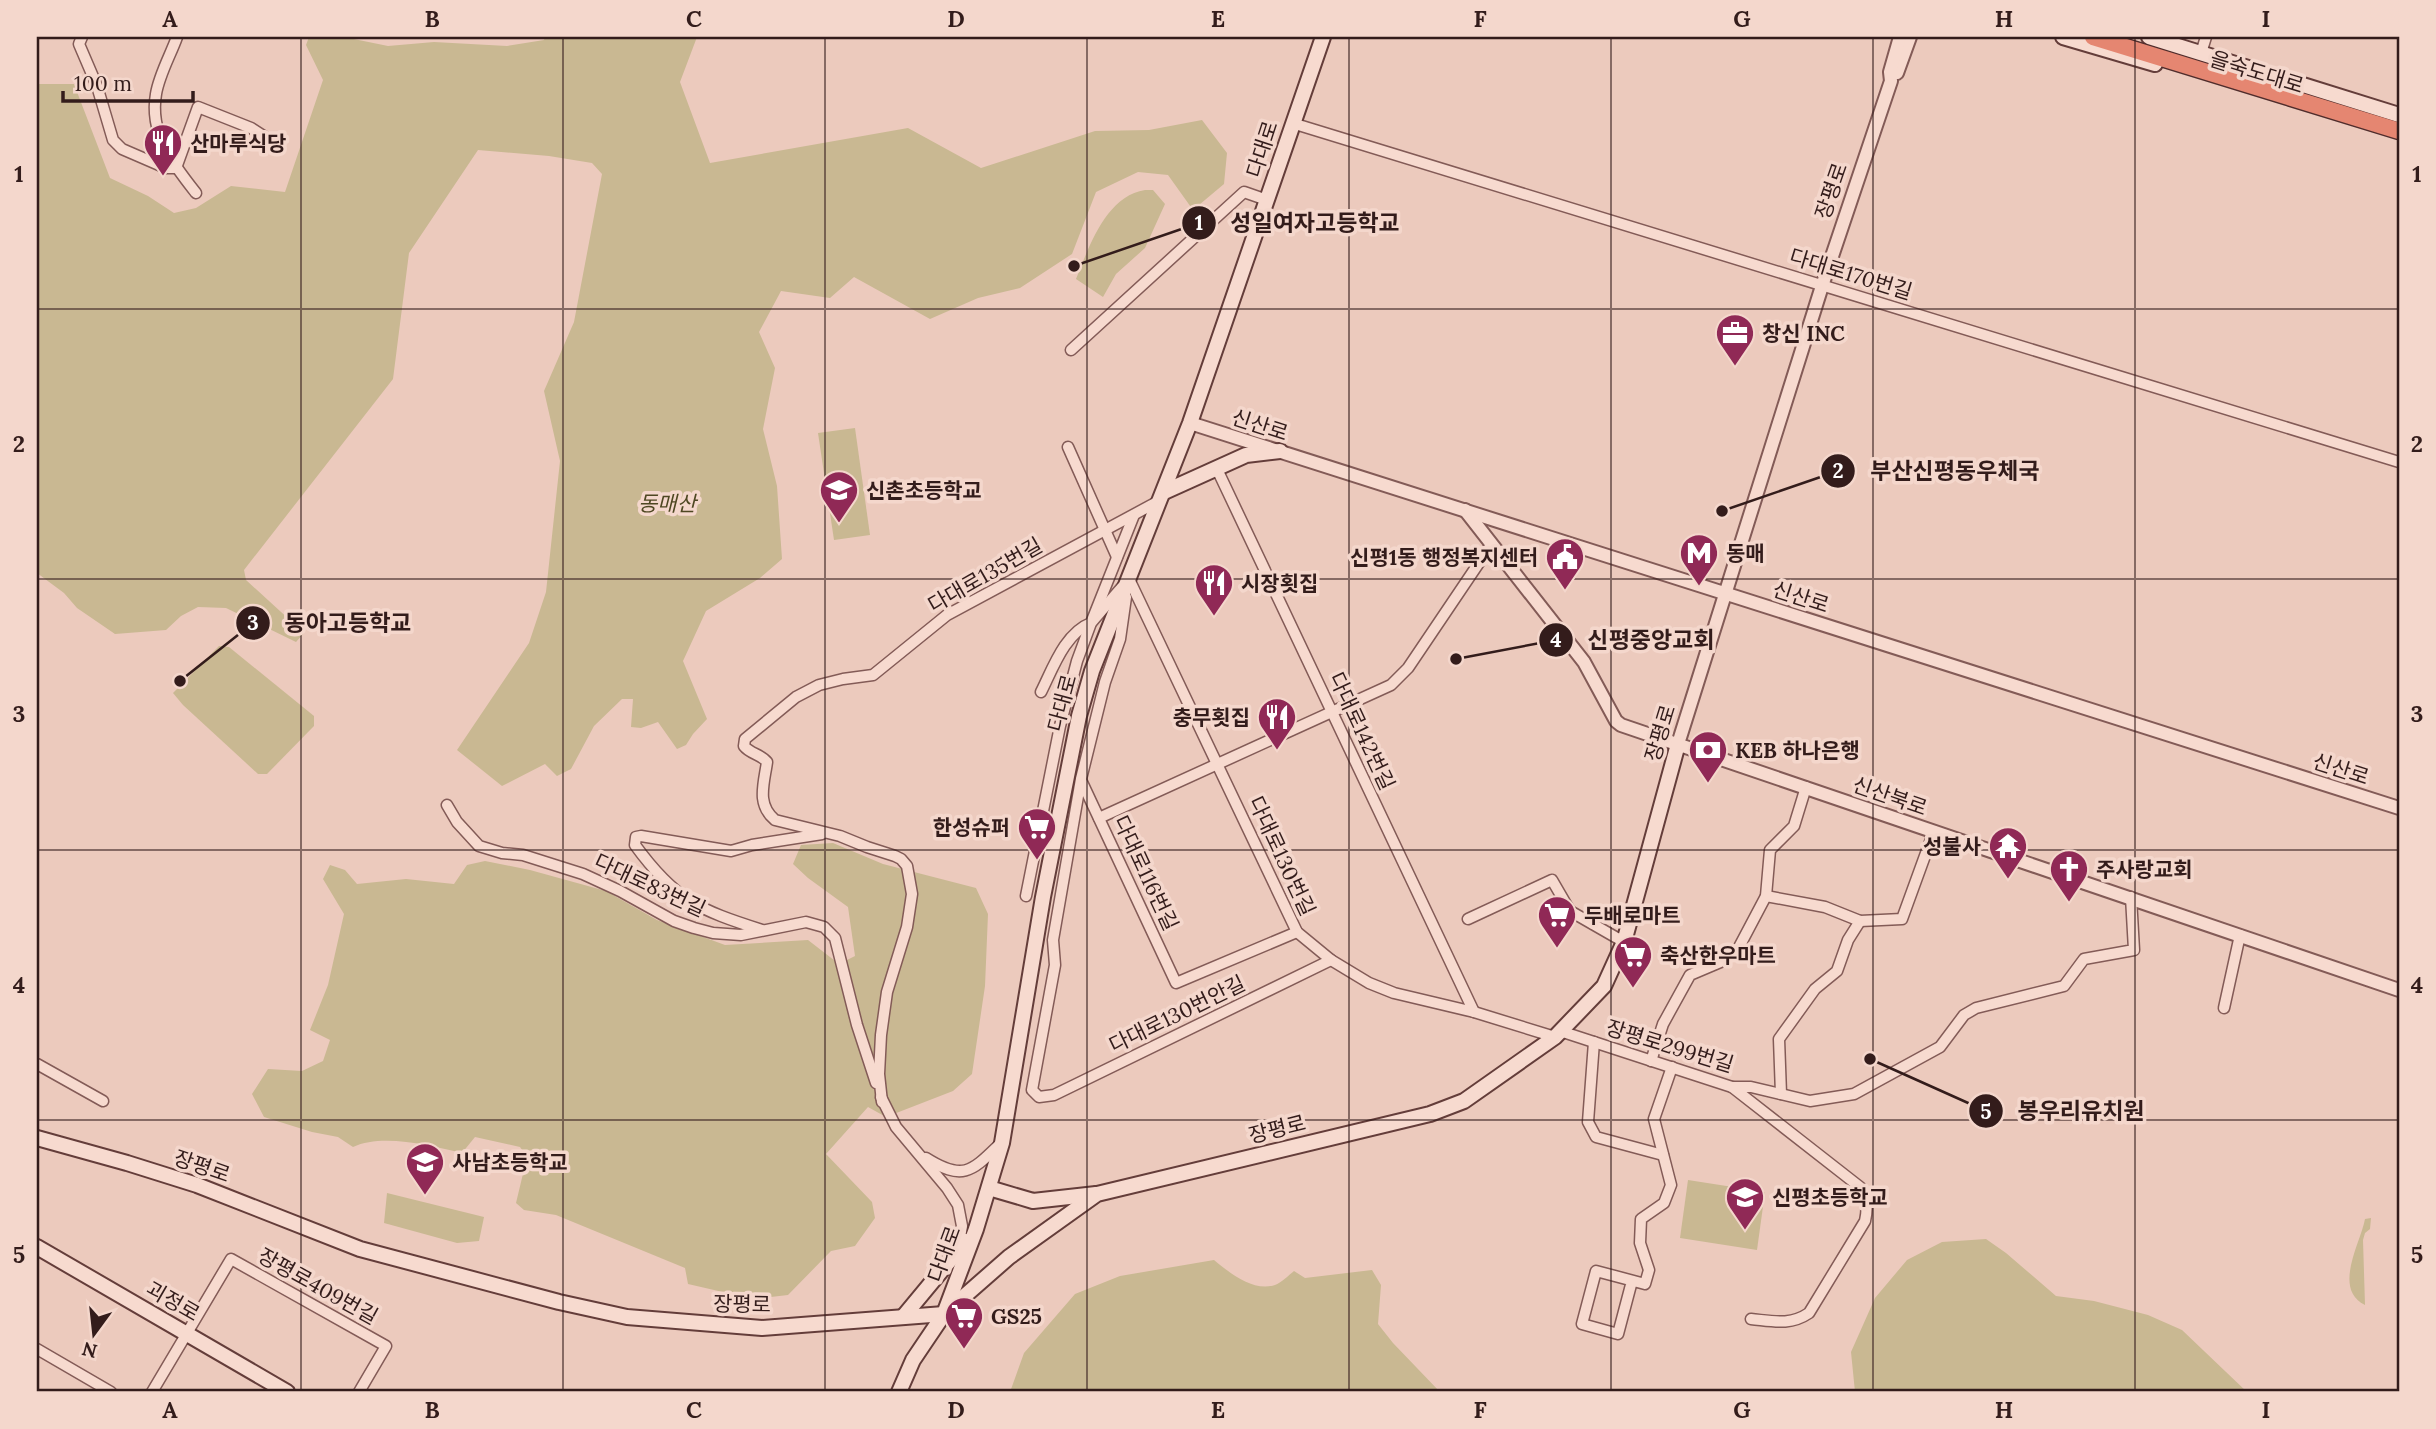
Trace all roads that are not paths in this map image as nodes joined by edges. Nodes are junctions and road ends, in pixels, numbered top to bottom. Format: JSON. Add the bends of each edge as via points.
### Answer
{"nodes":[{"id":1,"x":82,"y":37,"type":"edge"},
{"id":2,"x":177,"y":37,"type":"edge"},
{"id":3,"x":1323,"y":37,"type":"edge"},
{"id":4,"x":1900,"y":37,"type":"edge"},
{"id":5,"x":1910,"y":37,"type":"edge"},
{"id":6,"x":2063,"y":37,"type":"edge"},
{"id":7,"x":2093,"y":37,"type":"edge"},
{"id":8,"x":2121,"y":37,"type":"edge"},
{"id":9,"x":2149,"y":37,"type":"edge"},
{"id":10,"x":2206,"y":37,"type":"edge"},
{"id":11,"x":2201,"y":53,"type":"junction"},
{"id":12,"x":1891,"y":81,"type":"junction"},
{"id":13,"x":2399,"y":115,"type":"edge"},
{"id":14,"x":2399,"y":120,"type":"edge"},
{"id":15,"x":1292,"y":123,"type":"junction"},
{"id":16,"x":2399,"y":132,"type":"edge"},
{"id":17,"x":268,"y":139,"type":"dead end"},
{"id":18,"x":176,"y":168,"type":"junction"},
{"id":19,"x":196,"y":193,"type":"dead end"},
{"id":20,"x":1267,"y":200,"type":"junction"},
{"id":21,"x":1822,"y":286,"type":"junction"},
{"id":22,"x":1071,"y":350,"type":"dead end"},
{"id":23,"x":1190,"y":422,"type":"junction"},
{"id":24,"x":1068,"y":447,"type":"dead end"},
{"id":25,"x":1280,"y":451,"type":"junction"},
{"id":26,"x":2399,"y":462,"type":"edge"},
{"id":27,"x":1216,"y":467,"type":"junction"},
{"id":28,"x":1162,"y":497,"type":"junction"},
{"id":29,"x":1464,"y":510,"type":"junction"},
{"id":30,"x":1134,"y":515,"type":"junction"},
{"id":31,"x":1105,"y":530,"type":"junction"},
{"id":32,"x":1491,"y":545,"type":"junction"},
{"id":33,"x":1117,"y":557,"type":"junction"},
{"id":34,"x":1129,"y":579,"type":"junction"},
{"id":35,"x":1725,"y":593,"type":"junction"},
{"id":36,"x":1091,"y":623,"type":"junction"},
{"id":37,"x":1041,"y":692,"type":"dead end"},
{"id":38,"x":1332,"y":711,"type":"junction"},
{"id":39,"x":1678,"y":744,"type":"junction"},
{"id":40,"x":1217,"y":764,"type":"junction"},
{"id":41,"x":1081,"y":779,"type":"junction"},
{"id":42,"x":1806,"y":787,"type":"junction"},
{"id":43,"x":447,"y":805,"type":"dead end"},
{"id":44,"x":2399,"y":808,"type":"edge"},
{"id":45,"x":1099,"y":818,"type":"junction"},
{"id":46,"x":1934,"y":831,"type":"junction"},
{"id":47,"x":827,"y":833,"type":"junction"},
{"id":48,"x":1026,"y":895,"type":"dead end"},
{"id":49,"x":1766,"y":896,"type":"junction"},
{"id":50,"x":2131,"y":897,"type":"junction"},
{"id":51,"x":1468,"y":919,"type":"dead end"},
{"id":52,"x":1860,"y":921,"type":"junction"},
{"id":53,"x":762,"y":930,"type":"junction"},
{"id":54,"x":1297,"y":932,"type":"junction"},
{"id":55,"x":2240,"y":935,"type":"junction"},
{"id":56,"x":1624,"y":942,"type":"junction"},
{"id":57,"x":1331,"y":960,"type":"junction"},
{"id":58,"x":2399,"y":990,"type":"edge"},
{"id":59,"x":2224,"y":1008,"type":"dead end"},
{"id":60,"x":1474,"y":1012,"type":"junction"},
{"id":61,"x":1557,"y":1034,"type":"junction"},
{"id":62,"x":1594,"y":1042,"type":"junction"},
{"id":63,"x":1651,"y":1061,"type":"junction"},
{"id":64,"x":37,"y":1064,"type":"edge"},
{"id":65,"x":1672,"y":1067,"type":"junction"},
{"id":66,"x":1732,"y":1087,"type":"junction"},
{"id":67,"x":1781,"y":1094,"type":"junction"},
{"id":68,"x":103,"y":1101,"type":"dead end"},
{"id":69,"x":882,"y":1102,"type":"junction"},
{"id":70,"x":37,"y":1139,"type":"edge"},
{"id":71,"x":1002,"y":1143,"type":"junction"},
{"id":72,"x":916,"y":1151,"type":"junction"},
{"id":73,"x":1663,"y":1155,"type":"junction"},
{"id":74,"x":989,"y":1188,"type":"junction"},
{"id":75,"x":1097,"y":1194,"type":"junction"},
{"id":76,"x":976,"y":1228,"type":"junction"},
{"id":77,"x":37,"y":1247,"type":"edge"},
{"id":78,"x":958,"y":1252,"type":"junction"},
{"id":79,"x":1632,"y":1281,"type":"junction"},
{"id":80,"x":944,"y":1314,"type":"junction"},
{"id":81,"x":903,"y":1317,"type":"junction"},
{"id":82,"x":1751,"y":1319,"type":"dead end"},
{"id":83,"x":187,"y":1334,"type":"junction"},
{"id":84,"x":37,"y":1349,"type":"edge"},
{"id":85,"x":111,"y":1392,"type":"edge"},
{"id":86,"x":152,"y":1392,"type":"edge"},
{"id":87,"x":287,"y":1392,"type":"edge"},
{"id":88,"x":359,"y":1392,"type":"edge"},
{"id":89,"x":899,"y":1392,"type":"edge"}],
"edges":[{"from":1,"to":18,"type":"street","via":[[79,44],[113,140],[122,149]]},
{"from":2,"to":18,"type":"street","via":[[156,93],[159,135]]},
{"from":3,"to":15,"type":"main road","name":"다대로"},
{"from":4,"to":12,"type":"street","name":"장평로","via":[[1889,72]]},
{"from":5,"to":12,"type":"street","name":"장평로"},
{"from":6,"to":16,"type":"main road","name":"을숙도대로","via":[[2386,133]]},
{"from":7,"to":16,"type":"highway"},
{"from":8,"to":14,"type":"highway"},
{"from":9,"to":11,"type":"main road","name":"을숙도대로"},
{"from":10,"to":11,"type":"street"},
{"from":11,"to":13,"type":"main road","name":"을숙도대로"},
{"from":12,"to":21,"type":"street","name":"장평로"},
{"from":15,"to":20,"type":"main road","name":"다대로"},
{"from":15,"to":21,"type":"street","name":"다대로170번길"},
{"from":17,"to":18,"type":"street","via":[[198,107]]},
{"from":18,"to":19,"type":"street"},
{"from":20,"to":22,"type":"street","via":[[1244,192]]},
{"from":20,"to":23,"type":"main road","name":"다대로"},
{"from":21,"to":26,"type":"street","name":"다대로170번길"},
{"from":21,"to":35,"type":"street","name":"장평로"},
{"from":23,"to":25,"type":"street","name":"신산로"},
{"from":23,"to":28,"type":"main road","name":"다대로"},
{"from":24,"to":31,"type":"street"},
{"from":25,"to":27,"type":"main road","via":[[1246,455]]},
{"from":25,"to":29,"type":"street","name":"신산로"},
{"from":27,"to":28,"type":"main road"},
{"from":27,"to":38,"type":"street","name":"다대로142번길"},
{"from":28,"to":30,"type":"street","name":"다대로135번길"},
{"from":28,"to":34,"type":"main road","name":"다대로"},
{"from":29,"to":32,"type":"street","name":"신산북로"},
{"from":29,"to":35,"type":"street","name":"신산로"},
{"from":30,"to":31,"type":"street","name":"다대로135번길"},
{"from":30,"to":33,"type":"street"},
{"from":31,"to":33,"type":"street"},
{"from":31,"to":47,"type":"street","name":"다대로135번길","via":[[947,615],[873,675],[819,685],[796,697],[745,739],[748,751],[767,762],[762,802],[768,814],[783,824]]},
{"from":32,"to":38,"type":"street","via":[[1400,677]]},
{"from":32,"to":39,"type":"street","name":"신산북로","via":[[1584,662],[1616,721]]},
{"from":33,"to":36,"type":"street"},
{"from":34,"to":36,"type":"street"},
{"from":34,"to":40,"type":"street","name":"다대로130번길"},
{"from":34,"to":41,"type":"street","via":[[1120,639]]},
{"from":34,"to":71,"type":"main road","name":"다대로","via":[[1079,716]]},
{"from":35,"to":39,"type":"street","name":"장평로"},
{"from":35,"to":44,"type":"street","name":"신산로"},
{"from":36,"to":37,"type":"street","via":[[1079,627]]},
{"from":36,"to":48,"type":"street","via":[[1060,726]]},
{"from":38,"to":40,"type":"street"},
{"from":38,"to":60,"type":"street","name":"다대로142번길"},
{"from":39,"to":42,"type":"street","name":"신산북로"},
{"from":39,"to":56,"type":"main road","name":"장평로"},
{"from":40,"to":45,"type":"street"},
{"from":40,"to":54,"type":"street","name":"다대로130번길"},
{"from":41,"to":45,"type":"street","name":"다대로116번길"},
{"from":41,"to":57,"type":"street","name":"다대로130번안길","via":[[1032,1090],[1039,1097],[1054,1095]]},
{"from":42,"to":46,"type":"street","name":"신산북로"},
{"from":42,"to":49,"type":"street","via":[[1794,825],[1770,850]]},
{"from":43,"to":53,"type":"street","name":"다대로83번길","via":[[479,846],[583,874],[694,928],[741,935]]},
{"from":45,"to":54,"type":"street","name":"다대로116번길","via":[[1175,983]]},
{"from":46,"to":50,"type":"street","name":"신산북로"},
{"from":46,"to":52,"type":"street","via":[[1902,919]]},
{"from":47,"to":53,"type":"street","via":[[732,851],[636,837],[635,845],[649,865],[689,902]]},
{"from":47,"to":69,"type":"street","name":"다대로135번길","via":[[895,856],[907,866],[912,894],[907,927],[887,992],[881,1035]]},
{"from":49,"to":52,"type":"street","via":[[1825,907]]},
{"from":49,"to":63,"type":"street","via":[[1738,949],[1690,975],[1663,1024]]},
{"from":50,"to":55,"type":"street","name":"신산북로"},
{"from":50,"to":67,"type":"street","name":"장평로299번길","via":[[2134,950],[2084,959],[2064,986],[1976,1008],[1964,1015],[1940,1047],[1854,1094],[1810,1101]]},
{"from":51,"to":56,"type":"street","via":[[1552,880],[1570,911]]},
{"from":52,"to":67,"type":"street","via":[[1847,940],[1837,971],[1815,989],[1779,1039]]},
{"from":53,"to":69,"type":"street","name":"다대로83번길","via":[[806,922],[835,938]]},
{"from":54,"to":57,"type":"street","name":"다대로130번길"},
{"from":55,"to":58,"type":"street","name":"신산북로"},
{"from":55,"to":59,"type":"street"},
{"from":56,"to":61,"type":"main road","name":"장평로","via":[[1604,986]]},
{"from":57,"to":60,"type":"street","name":"다대로130번길","via":[[1394,993]]},
{"from":60,"to":61,"type":"street","name":"다대로130번길"},
{"from":61,"to":62,"type":"street","name":"장평로299번길"},
{"from":61,"to":75,"type":"main road","name":"장평로","via":[[1464,1101],[1430,1114]]},
{"from":62,"to":63,"type":"street","name":"장평로299번길"},
{"from":62,"to":73,"type":"street","via":[[1588,1122],[1596,1137]]},
{"from":63,"to":65,"type":"street","name":"장평로299번길"},
{"from":64,"to":68,"type":"street"},
{"from":65,"to":66,"type":"street","name":"장평로299번길"},
{"from":65,"to":73,"type":"street","via":[[1654,1119]]},
{"from":66,"to":67,"type":"street","name":"장평로299번길"},
{"from":66,"to":82,"type":"street","via":[[1860,1187],[1868,1209],[1809,1313],[1788,1322]]},
{"from":69,"to":72,"type":"street","name":"다대로83번길"},
{"from":70,"to":81,"type":"main road","name":"장평로","via":[[197,1185],[360,1249],[627,1317],[762,1328]]},
{"from":71,"to":72,"type":"street","via":[[974,1169],[959,1173],[943,1169]]},
{"from":71,"to":74,"type":"main road","name":"다대로"},
{"from":72,"to":78,"type":"street","name":"다대로83번길","via":[[958,1205],[962,1226]]},
{"from":73,"to":79,"type":"street","via":[[1671,1185],[1664,1203],[1641,1219],[1640,1243],[1650,1270],[1645,1284]]},
{"from":74,"to":75,"type":"main road","via":[[1033,1201]]},
{"from":74,"to":76,"type":"main road","name":"다대로"},
{"from":75,"to":80,"type":"main road","name":"장평로","via":[[1010,1257]]},
{"from":76,"to":78,"type":"main road"},
{"from":76,"to":80,"type":"main road","name":"다대로"},
{"from":77,"to":83,"type":"main road","name":"괴정로"},
{"from":78,"to":81,"type":"main road"},
{"from":79,"to":79,"type":"street","via":[[1618,1334],[1581,1324],[1596,1271]]},
{"from":80,"to":81,"type":"main road","name":"장평로"},
{"from":80,"to":89,"type":"main road","name":"다대로","via":[[913,1360]]},
{"from":83,"to":86,"type":"street"},
{"from":83,"to":87,"type":"main road","name":"괴정로"},
{"from":83,"to":88,"type":"street","name":"장평로409번길","via":[[232,1259],[386,1346]]},
{"from":84,"to":85,"type":"street"}]}
